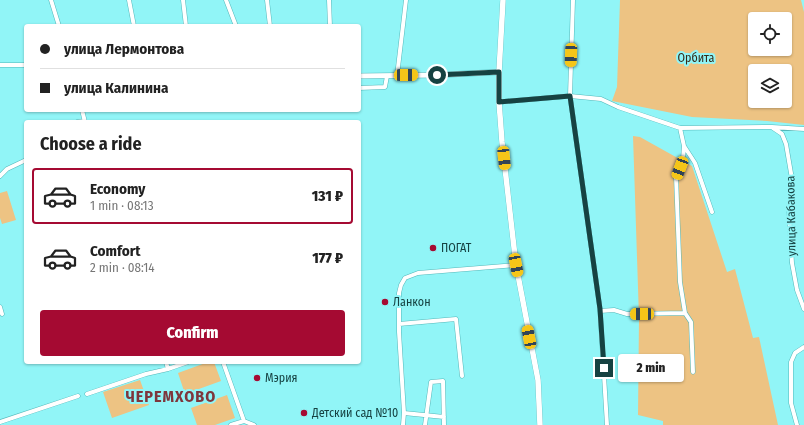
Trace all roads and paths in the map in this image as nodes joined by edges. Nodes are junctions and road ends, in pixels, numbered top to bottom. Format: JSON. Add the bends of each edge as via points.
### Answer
{"nodes":[{"id":1,"x":51,"y":0,"type":"edge"},
{"id":2,"x":128,"y":0,"type":"edge"},
{"id":3,"x":183,"y":0,"type":"edge"},
{"id":4,"x":226,"y":0,"type":"edge"},
{"id":5,"x":267,"y":0,"type":"edge"},
{"id":6,"x":329,"y":0,"type":"edge"},
{"id":7,"x":406,"y":0,"type":"edge"},
{"id":8,"x":503,"y":0,"type":"edge"},
{"id":9,"x":573,"y":0,"type":"edge"},
{"id":10,"x":58,"y":24,"type":"edge"},
{"id":11,"x":134,"y":24,"type":"edge"},
{"id":12,"x":186,"y":24,"type":"edge"},
{"id":13,"x":235,"y":24,"type":"edge"},
{"id":14,"x":270,"y":24,"type":"edge"},
{"id":15,"x":330,"y":24,"type":"edge"},
{"id":16,"x":0,"y":65,"type":"edge"},
{"id":17,"x":24,"y":65,"type":"edge"},
{"id":18,"x":499,"y":72,"type":"junction"},
{"id":19,"x":361,"y":76,"type":"edge"},
{"id":20,"x":387,"y":76,"type":"junction"},
{"id":21,"x":397,"y":76,"type":"junction"},
{"id":22,"x":361,"y":88,"type":"edge"},
{"id":23,"x":570,"y":96,"type":"junction"},
{"id":24,"x":499,"y":102,"type":"junction"},
{"id":25,"x":772,"y":127,"type":"junction"},
{"id":26,"x":680,"y":128,"type":"junction"},
{"id":27,"x":804,"y":129,"type":"edge"},
{"id":28,"x":684,"y":146,"type":"junction"},
{"id":29,"x":24,"y":161,"type":"edge"},
{"id":30,"x":0,"y":176,"type":"edge"},
{"id":31,"x":712,"y":212,"type":"dead end"},
{"id":32,"x":516,"y":265,"type":"junction"},
{"id":33,"x":0,"y":307,"type":"edge"},
{"id":34,"x":804,"y":309,"type":"edge"},
{"id":35,"x":600,"y":311,"type":"junction"},
{"id":36,"x":685,"y":313,"type":"junction"},
{"id":37,"x":2,"y":314,"type":"dead end"},
{"id":38,"x":399,"y":324,"type":"junction"},
{"id":39,"x":804,"y":348,"type":"edge"},
{"id":40,"x":167,"y":364,"type":"edge"},
{"id":41,"x":182,"y":364,"type":"edge"},
{"id":42,"x":224,"y":364,"type":"edge"},
{"id":43,"x":168,"y":369,"type":"junction"},
{"id":44,"x":693,"y":372,"type":"dead end"},
{"id":45,"x":462,"y":376,"type":"dead end"},
{"id":46,"x":87,"y":394,"type":"dead end"},
{"id":47,"x":78,"y":396,"type":"dead end"},
{"id":48,"x":404,"y":413,"type":"junction"},
{"id":49,"x":426,"y":416,"type":"junction"},
{"id":50,"x":444,"y":417,"type":"junction"},
{"id":51,"x":244,"y":421,"type":"junction"},
{"id":52,"x":0,"y":422,"type":"edge"},
{"id":53,"x":231,"y":425,"type":"edge"},
{"id":54,"x":254,"y":425,"type":"edge"},
{"id":55,"x":403,"y":425,"type":"edge"},
{"id":56,"x":425,"y":425,"type":"edge"},
{"id":57,"x":444,"y":425,"type":"edge"},
{"id":58,"x":540,"y":425,"type":"edge"},
{"id":59,"x":607,"y":425,"type":"edge"},
{"id":60,"x":797,"y":425,"type":"edge"}],
"edges":[{"from":1,"to":10,"type":"street"},
{"from":2,"to":11,"type":"street"},
{"from":3,"to":12,"type":"street"},
{"from":4,"to":13,"type":"street"},
{"from":5,"to":14,"type":"street"},
{"from":6,"to":15,"type":"street"},
{"from":7,"to":21,"type":"street"},
{"from":8,"to":18,"type":"main road"},
{"from":9,"to":23,"type":"street"},
{"from":16,"to":17,"type":"street"},
{"from":18,"to":21,"type":"street"},
{"from":18,"to":24,"type":"main road"},
{"from":19,"to":20,"type":"street"},
{"from":20,"to":21,"type":"street"},
{"from":20,"to":22,"type":"street","via":[[385,87]]},
{"from":23,"to":24,"type":"street"},
{"from":23,"to":26,"type":"street","via":[[601,99]]},
{"from":23,"to":35,"type":"street"},
{"from":24,"to":32,"type":"main road"},
{"from":25,"to":26,"type":"street"},
{"from":25,"to":27,"type":"street"},
{"from":25,"to":34,"type":"street","name":"улица Кабакова","via":[[782,134],[786,144],[792,179],[789,213],[792,263]]},
{"from":26,"to":28,"type":"street"},
{"from":28,"to":31,"type":"street","via":[[695,163]]},
{"from":28,"to":36,"type":"street","via":[[683,159],[676,176],[680,282]]},
{"from":29,"to":30,"type":"street","via":[[7,169]]},
{"from":32,"to":38,"type":"street","via":[[418,273],[405,278],[399,294]]},
{"from":32,"to":58,"type":"main road","via":[[538,380]]},
{"from":33,"to":37,"type":"street"},
{"from":35,"to":36,"type":"street","via":[[614,310],[627,314]]},
{"from":35,"to":59,"type":"street"},
{"from":36,"to":44,"type":"street","via":[[691,322]]},
{"from":38,"to":45,"type":"street","via":[[456,320]]},
{"from":38,"to":48,"type":"street"},
{"from":39,"to":60,"type":"street","via":[[795,354],[791,362],[791,403]]},
{"from":40,"to":43,"type":"street"},
{"from":41,"to":43,"type":"street"},
{"from":42,"to":51,"type":"street"},
{"from":43,"to":46,"type":"street"},
{"from":47,"to":52,"type":"street"},
{"from":48,"to":49,"type":"street"},
{"from":48,"to":55,"type":"street"},
{"from":49,"to":50,"type":"street"},
{"from":49,"to":50,"type":"street","via":[[430,382],[443,381]]},
{"from":49,"to":56,"type":"street"},
{"from":50,"to":57,"type":"street"},
{"from":51,"to":53,"type":"street"},
{"from":51,"to":54,"type":"street"}]}
